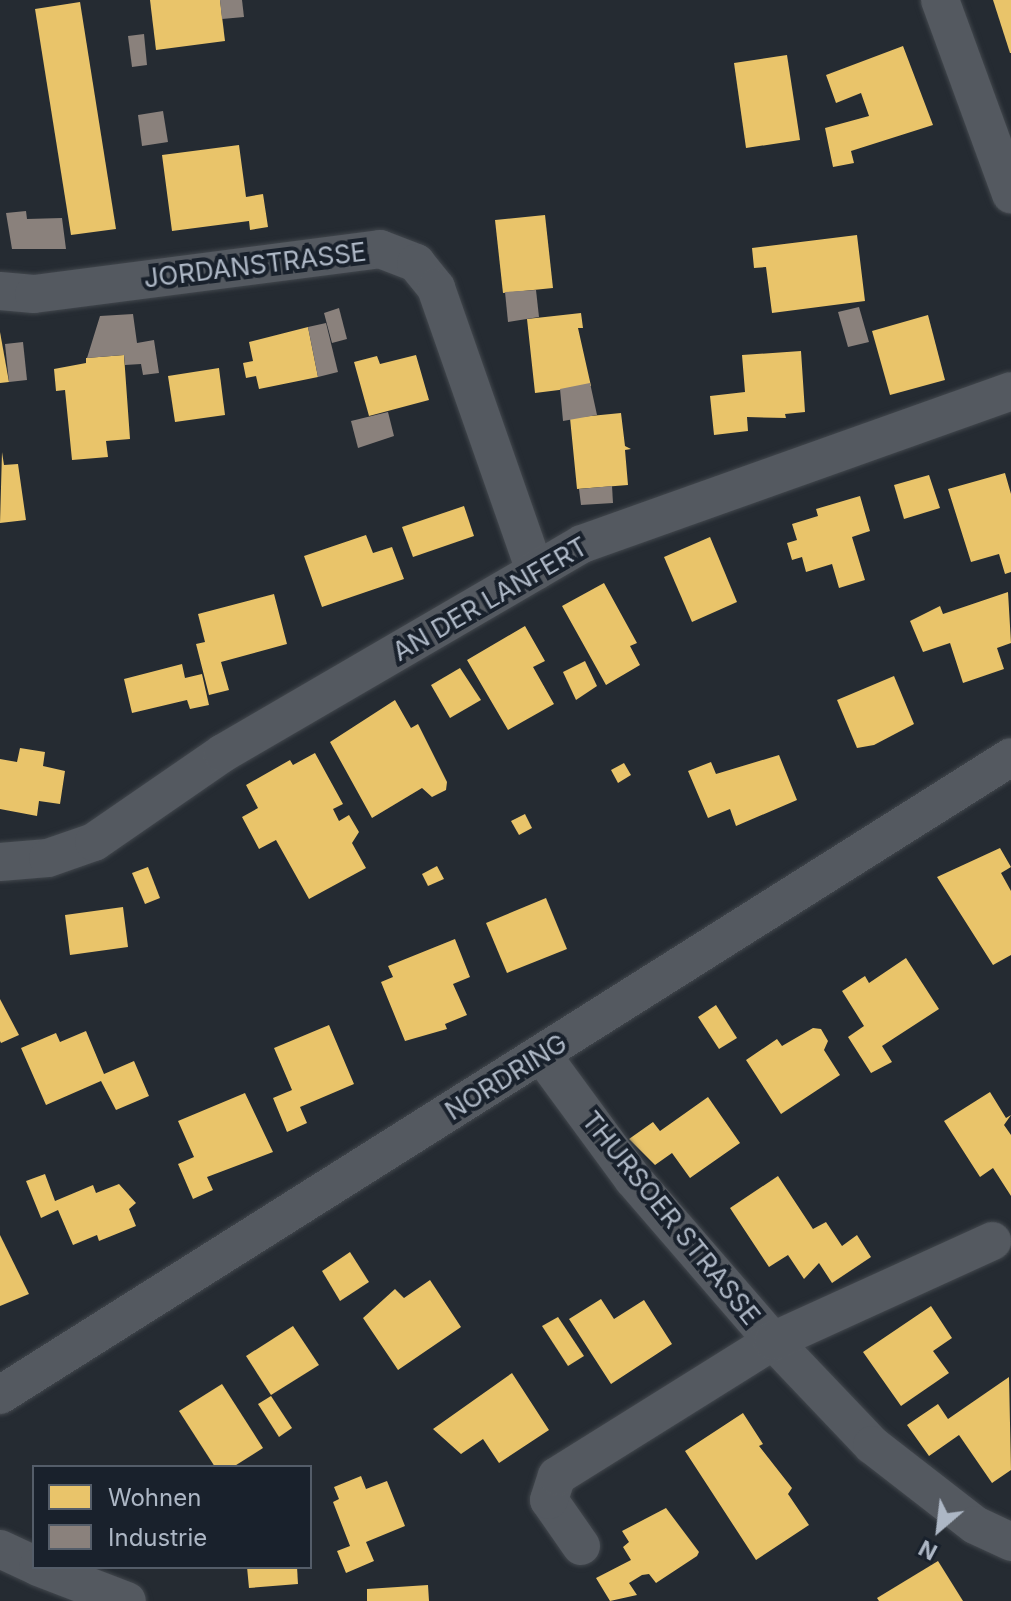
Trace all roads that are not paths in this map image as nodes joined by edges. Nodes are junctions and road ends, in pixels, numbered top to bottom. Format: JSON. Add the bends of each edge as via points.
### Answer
{"nodes":[{"id":1,"x":940,"y":0,"type":"edge"},
{"id":2,"x":1011,"y":194,"type":"edge"},
{"id":3,"x":0,"y":291,"type":"edge"},
{"id":4,"x":1011,"y":391,"type":"edge"},
{"id":5,"x":535,"y":571,"type":"junction"},
{"id":6,"x":1006,"y":770,"type":"edge"},
{"id":7,"x":0,"y":862,"type":"edge"},
{"id":8,"x":542,"y":1055,"type":"junction"},
{"id":9,"x":992,"y":1241,"type":"dead end"},
{"id":10,"x":773,"y":1341,"type":"junction"},
{"id":11,"x":0,"y":1395,"type":"edge"},
{"id":12,"x":1011,"y":1542,"type":"edge"},
{"id":13,"x":581,"y":1546,"type":"dead end"},
{"id":14,"x":0,"y":1549,"type":"edge"},
{"id":15,"x":32,"y":1564,"type":"edge"},
{"id":16,"x":44,"y":1569,"type":"edge"},
{"id":17,"x":127,"y":1601,"type":"edge"}],
"edges":[{"from":1,"to":2,"type":"street"},
{"from":3,"to":5,"type":"street","name":"JORDANSTRASSE","via":[[34,294],[380,249],[416,263],[436,288]]},
{"from":4,"to":5,"type":"street","name":"AN DER LANFERT","via":[[726,489],[582,544]]},
{"from":5,"to":7,"type":"street","name":"AN DER LANFERT","via":[[223,753],[94,842],[48,858]]},
{"from":6,"to":8,"type":"street","name":"NORDRING"},
{"from":8,"to":10,"type":"street","name":"THURSOER STRASSE","via":[[633,1179]]},
{"from":8,"to":11,"type":"street","name":"NORDRING"},
{"from":9,"to":10,"type":"street","name":"THURSOER STRASSE"},
{"from":10,"to":12,"type":"street","name":"THURSOER STRASSE","via":[[872,1445],[975,1525]]},
{"from":10,"to":13,"type":"street","name":"THURSOER STRASSE","via":[[557,1476],[549,1500]]},
{"from":14,"to":15,"type":"street"},
{"from":16,"to":17,"type":"street"}]}
